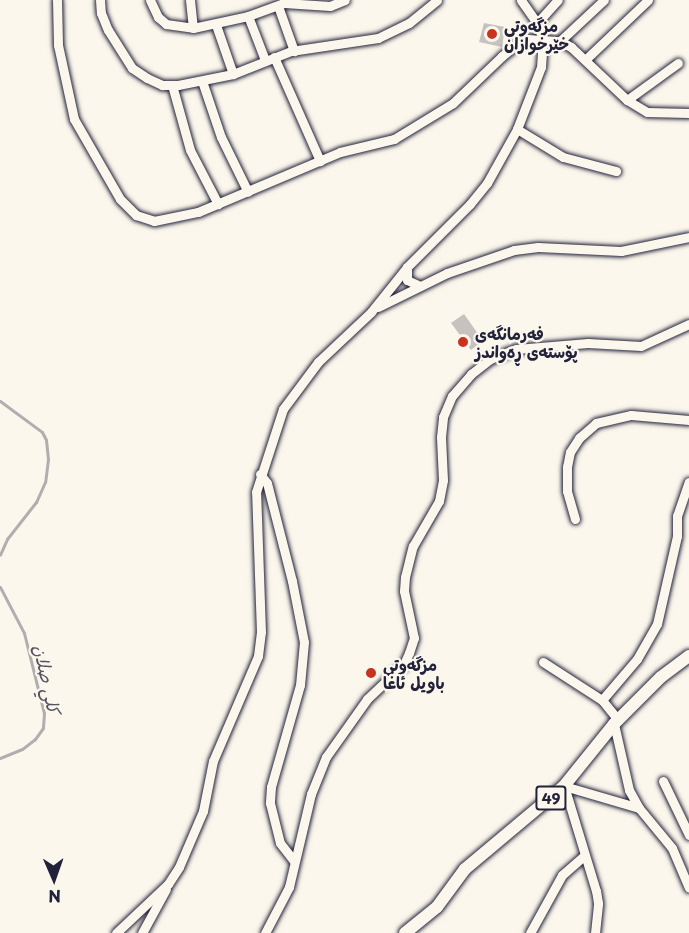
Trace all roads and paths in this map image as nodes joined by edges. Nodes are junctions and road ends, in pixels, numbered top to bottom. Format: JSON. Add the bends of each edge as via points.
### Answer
{"nodes":[{"id":1,"x":57,"y":0,"type":"edge"},
{"id":2,"x":100,"y":0,"type":"edge"},
{"id":3,"x":150,"y":0,"type":"edge"},
{"id":4,"x":190,"y":0,"type":"edge"},
{"id":5,"x":345,"y":0,"type":"edge"},
{"id":6,"x":437,"y":0,"type":"edge"},
{"id":7,"x":521,"y":0,"type":"edge"},
{"id":8,"x":558,"y":0,"type":"edge"},
{"id":9,"x":604,"y":0,"type":"edge"},
{"id":10,"x":648,"y":0,"type":"edge"},
{"id":11,"x":282,"y":3,"type":"edge"},
{"id":12,"x":248,"y":16,"type":"junction"},
{"id":13,"x":537,"y":23,"type":"junction"},
{"id":14,"x":216,"y":25,"type":"junction"},
{"id":15,"x":194,"y":28,"type":"junction"},
{"id":16,"x":543,"y":39,"type":"junction"},
{"id":17,"x":560,"y":41,"type":"junction"},
{"id":18,"x":294,"y":51,"type":"junction"},
{"id":19,"x":269,"y":59,"type":"junction"},
{"id":20,"x":585,"y":60,"type":"junction"},
{"id":21,"x":678,"y":63,"type":"dead end"},
{"id":22,"x":233,"y":74,"type":"junction"},
{"id":23,"x":202,"y":81,"type":"junction"},
{"id":24,"x":172,"y":85,"type":"junction"},
{"id":25,"x":627,"y":100,"type":"junction"},
{"id":26,"x":689,"y":113,"type":"edge"},
{"id":27,"x":518,"y":129,"type":"junction"},
{"id":28,"x":320,"y":161,"type":"junction"},
{"id":29,"x":616,"y":171,"type":"dead end"},
{"id":30,"x":248,"y":192,"type":"junction"},
{"id":31,"x":218,"y":204,"type":"junction"},
{"id":32,"x":689,"y":237,"type":"edge"},
{"id":33,"x":407,"y":267,"type":"junction"},
{"id":34,"x":420,"y":286,"type":"junction"},
{"id":35,"x":371,"y":312,"type":"junction"},
{"id":36,"x":689,"y":324,"type":"edge"},
{"id":37,"x":689,"y":420,"type":"edge"},
{"id":38,"x":260,"y":474,"type":"junction"},
{"id":39,"x":689,"y":482,"type":"edge"},
{"id":40,"x":575,"y":519,"type":"dead end"},
{"id":41,"x":689,"y":656,"type":"edge"},
{"id":42,"x":543,"y":662,"type":"dead end"},
{"id":43,"x":602,"y":700,"type":"junction"},
{"id":44,"x":616,"y":722,"type":"junction"},
{"id":45,"x":663,"y":781,"type":"dead end"},
{"id":46,"x":564,"y":786,"type":"junction"},
{"id":47,"x":639,"y":808,"type":"junction"},
{"id":48,"x":689,"y":835,"type":"edge"},
{"id":49,"x":584,"y":856,"type":"junction"},
{"id":50,"x":294,"y":861,"type":"junction"},
{"id":51,"x":168,"y":884,"type":"junction"},
{"id":52,"x":689,"y":888,"type":"edge"},
{"id":53,"x":116,"y":933,"type":"edge"},
{"id":54,"x":142,"y":933,"type":"edge"},
{"id":55,"x":265,"y":933,"type":"edge"},
{"id":56,"x":405,"y":933,"type":"edge"},
{"id":57,"x":530,"y":933,"type":"edge"},
{"id":58,"x":595,"y":933,"type":"edge"}],
"edges":[{"from":1,"to":31,"type":"street","via":[[58,45],[74,119],[120,199],[136,215],[154,221]]},
{"from":2,"to":24,"type":"street","via":[[108,30],[132,68],[147,78]]},
{"from":3,"to":15,"type":"street","via":[[166,24]]},
{"from":4,"to":15,"type":"street"},
{"from":5,"to":11,"type":"street","via":[[330,6]]},
{"from":6,"to":18,"type":"street","via":[[409,23],[378,38]]},
{"from":7,"to":13,"type":"street"},
{"from":8,"to":13,"type":"street"},
{"from":9,"to":17,"type":"street"},
{"from":10,"to":20,"type":"street"},
{"from":11,"to":12,"type":"street"},
{"from":11,"to":18,"type":"street"},
{"from":12,"to":14,"type":"street"},
{"from":12,"to":19,"type":"street"},
{"from":13,"to":16,"type":"street"},
{"from":14,"to":15,"type":"street"},
{"from":14,"to":22,"type":"street"},
{"from":16,"to":17,"type":"street"},
{"from":16,"to":27,"type":"street","via":[[541,67]]},
{"from":16,"to":28,"type":"street","via":[[519,42],[453,103],[407,133]]},
{"from":17,"to":20,"type":"street"},
{"from":18,"to":19,"type":"street"},
{"from":19,"to":22,"type":"street"},
{"from":19,"to":28,"type":"street"},
{"from":20,"to":25,"type":"street"},
{"from":21,"to":25,"type":"street"},
{"from":22,"to":23,"type":"street"},
{"from":23,"to":24,"type":"street"},
{"from":23,"to":30,"type":"street","via":[[221,137]]},
{"from":24,"to":31,"type":"street","via":[[190,150]]},
{"from":25,"to":26,"type":"street","via":[[647,112]]},
{"from":27,"to":29,"type":"street","via":[[563,157]]},
{"from":27,"to":33,"type":"street","via":[[487,183]]},
{"from":28,"to":30,"type":"street"},
{"from":30,"to":31,"type":"street"},
{"from":32,"to":34,"type":"street","via":[[621,251],[538,247],[514,250],[468,264]]},
{"from":33,"to":34,"type":"street","via":[[407,280]]},
{"from":33,"to":35,"type":"street"},
{"from":34,"to":35,"type":"street"},
{"from":35,"to":38,"type":"street","via":[[297,387],[283,409]]},
{"from":36,"to":50,"type":"street","via":[[641,346],[588,343],[516,349],[490,359],[452,396],[443,417],[439,501],[413,546],[405,577],[404,591],[414,638],[409,653],[404,664],[361,707],[326,757],[311,794]]},
{"from":37,"to":40,"type":"street","via":[[631,414],[596,423],[570,452],[567,491]]},
{"from":38,"to":50,"type":"street","via":[[267,483],[304,642],[300,685],[270,803],[280,843]]},
{"from":38,"to":51,"type":"street","via":[[256,492],[261,632],[258,656],[213,761],[194,838]]},
{"from":39,"to":43,"type":"street","via":[[677,516],[677,536],[657,624],[637,660]]},
{"from":41,"to":44,"type":"main road","number":"49","via":[[661,677]]},
{"from":42,"to":43,"type":"street"},
{"from":43,"to":44,"type":"street"},
{"from":44,"to":46,"type":"main road","number":"49"},
{"from":44,"to":47,"type":"street","via":[[629,790]]},
{"from":45,"to":48,"type":"street"},
{"from":46,"to":47,"type":"street"},
{"from":46,"to":49,"type":"street"},
{"from":46,"to":56,"type":"main road","number":"49","via":[[465,869],[436,907]]},
{"from":47,"to":52,"type":"street","via":[[672,848]]},
{"from":49,"to":57,"type":"street","via":[[562,875]]},
{"from":49,"to":58,"type":"street","via":[[598,903]]},
{"from":50,"to":55,"type":"street","via":[[288,886]]},
{"from":51,"to":53,"type":"street"},
{"from":51,"to":54,"type":"street"}]}
